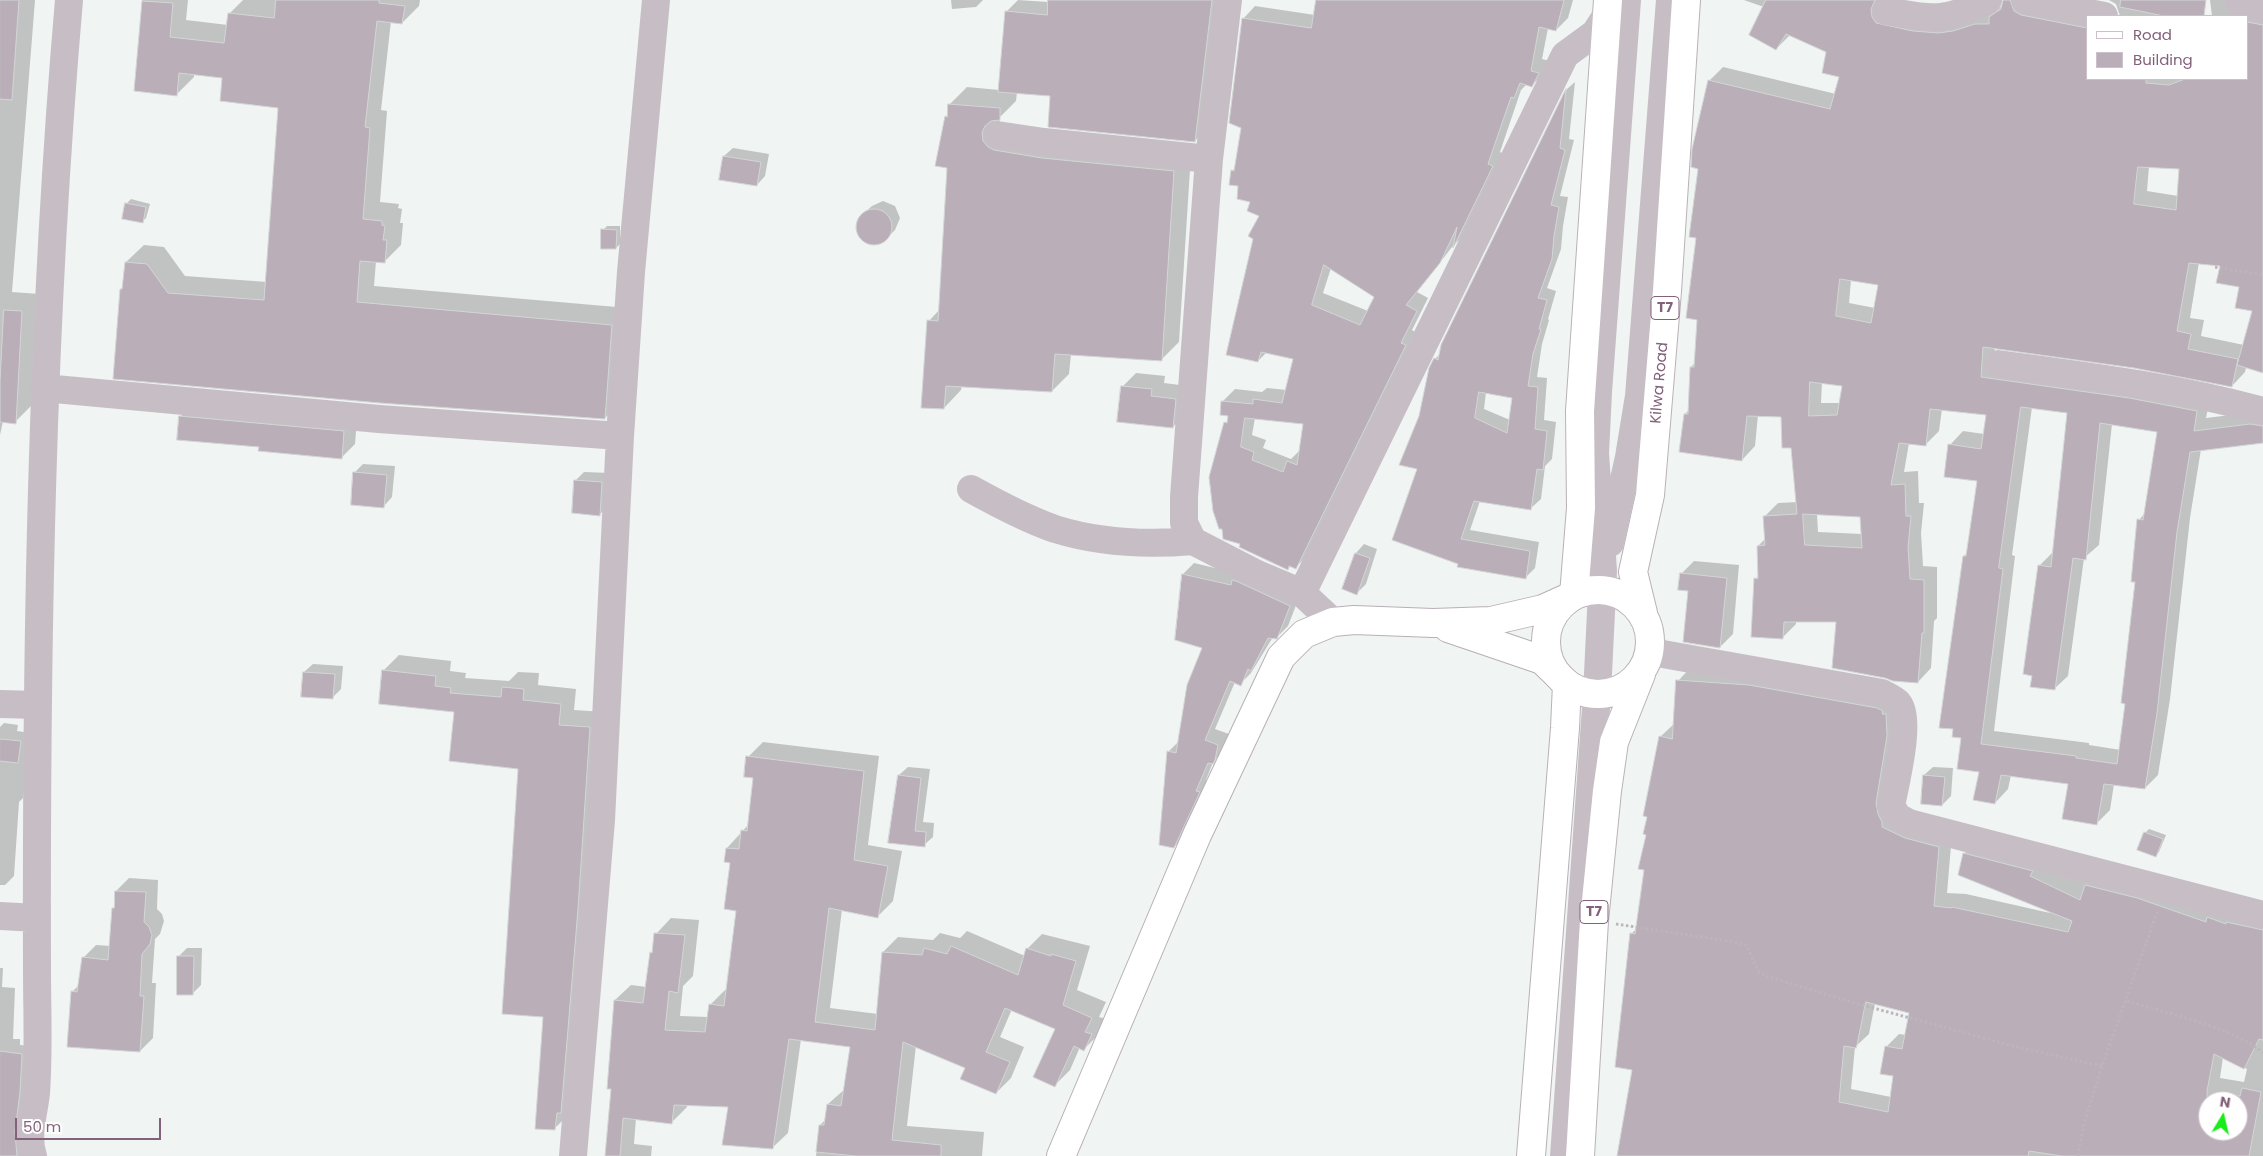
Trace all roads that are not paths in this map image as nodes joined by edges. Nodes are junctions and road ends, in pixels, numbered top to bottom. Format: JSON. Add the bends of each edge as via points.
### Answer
{"nodes":[{"id":1,"x":69,"y":0,"type":"edge"},
{"id":2,"x":656,"y":0,"type":"edge"},
{"id":3,"x":1228,"y":0,"type":"edge"},
{"id":4,"x":1670,"y":0,"type":"edge"},
{"id":5,"x":1686,"y":0,"type":"edge"},
{"id":6,"x":1988,"y":0,"type":"edge"},
{"id":7,"x":2025,"y":0,"type":"edge"},
{"id":8,"x":1614,"y":5,"type":"edge"},
{"id":9,"x":1886,"y":11,"type":"dead end"},
{"id":10,"x":2099,"y":15,"type":"edge"},
{"id":11,"x":997,"y":135,"type":"dead end"},
{"id":12,"x":1209,"y":159,"type":"junction"},
{"id":13,"x":1998,"y":364,"type":"dead end"},
{"id":14,"x":44,"y":388,"type":"junction"},
{"id":15,"x":2263,"y":411,"type":"edge"},
{"id":16,"x":620,"y":436,"type":"junction"},
{"id":17,"x":971,"y":490,"type":"dead end"},
{"id":18,"x":1193,"y":541,"type":"junction"},
{"id":19,"x":1603,"y":580,"type":"junction"},
{"id":20,"x":1302,"y":593,"type":"junction"},
{"id":21,"x":1574,"y":595,"type":"junction"},
{"id":22,"x":1643,"y":613,"type":"junction"},
{"id":23,"x":1333,"y":622,"type":"junction"},
{"id":24,"x":1433,"y":623,"type":"junction"},
{"id":25,"x":1651,"y":643,"type":"junction"},
{"id":26,"x":1641,"y":674,"type":"junction"},
{"id":27,"x":1567,"y":684,"type":"junction"},
{"id":28,"x":1597,"y":694,"type":"junction"},
{"id":29,"x":0,"y":704,"type":"edge"},
{"id":30,"x":37,"y":705,"type":"junction"},
{"id":31,"x":2263,"y":915,"type":"edge"},
{"id":32,"x":0,"y":916,"type":"edge"},
{"id":33,"x":37,"y":918,"type":"junction"},
{"id":34,"x":33,"y":1156,"type":"edge"},
{"id":35,"x":573,"y":1156,"type":"edge"},
{"id":36,"x":1060,"y":1156,"type":"edge"},
{"id":37,"x":1531,"y":1156,"type":"edge"},
{"id":38,"x":1564,"y":1156,"type":"edge"},
{"id":39,"x":1580,"y":1156,"type":"edge"}],
"edges":[{"from":1,"to":14,"type":"street"},
{"from":2,"to":16,"type":"street"},
{"from":3,"to":12,"type":"street"},
{"from":4,"to":19,"type":"street","via":[[1639,396]]},
{"from":5,"to":22,"type":"main road","name":"Kilwa Road","number":"T7","via":[[1650,496],[1632,572]]},
{"from":6,"to":9,"type":"street","via":[[1945,18]]},
{"from":7,"to":10,"type":"street"},
{"from":8,"to":19,"type":"street","via":[[1595,453]]},
{"from":8,"to":20,"type":"street","via":[[1595,32],[1565,55]]},
{"from":8,"to":21,"type":"main road","via":[[1580,410],[1581,508]]},
{"from":11,"to":12,"type":"street"},
{"from":12,"to":18,"type":"street","via":[[1184,497],[1184,523]]},
{"from":13,"to":15,"type":"street","via":[[2146,384]]},
{"from":14,"to":16,"type":"street","via":[[379,419]]},
{"from":14,"to":30,"type":"street"},
{"from":16,"to":35,"type":"street","via":[[601,820]]},
{"from":17,"to":18,"type":"street","via":[[1056,529],[1121,542]]},
{"from":18,"to":20,"type":"street"},
{"from":19,"to":21,"type":"main road","number":"T7","via":[[1592,589]]},
{"from":19,"to":22,"type":"main road","number":"T7","via":[[1612,590],[1630,599]]},
{"from":19,"to":28,"type":"street"},
{"from":20,"to":23,"type":"street"},
{"from":21,"to":24,"type":"main road","via":[[1543,609],[1491,621]]},
{"from":21,"to":27,"type":"main road","number":"T7","via":[[1556,609],[1547,629],[1546,651],[1555,672]]},
{"from":22,"to":25,"type":"main road","number":"T7","via":[[1650,628]]},
{"from":23,"to":24,"type":"main road"},
{"from":23,"to":36,"type":"main road","via":[[1304,634],[1281,657],[1194,842]]},
{"from":24,"to":27,"type":"main road","via":[[1542,660]]},
{"from":25,"to":26,"type":"main road","number":"T7"},
{"from":25,"to":31,"type":"street","via":[[1657,653],[1882,692],[1899,704],[1904,716],[1892,806],[1898,817],[1909,823]]},
{"from":26,"to":28,"type":"main road","number":"T7","via":[[1616,691]]},
{"from":26,"to":39,"type":"main road","number":"T7","via":[[1614,742],[1594,921]]},
{"from":27,"to":28,"type":"main road","number":"T7","via":[[1585,693]]},
{"from":27,"to":37,"type":"main road"},
{"from":28,"to":38,"type":"street"},
{"from":29,"to":30,"type":"street"},
{"from":30,"to":33,"type":"street"},
{"from":32,"to":33,"type":"street"},
{"from":33,"to":34,"type":"street","via":[[36,1093],[30,1134]]}]}
